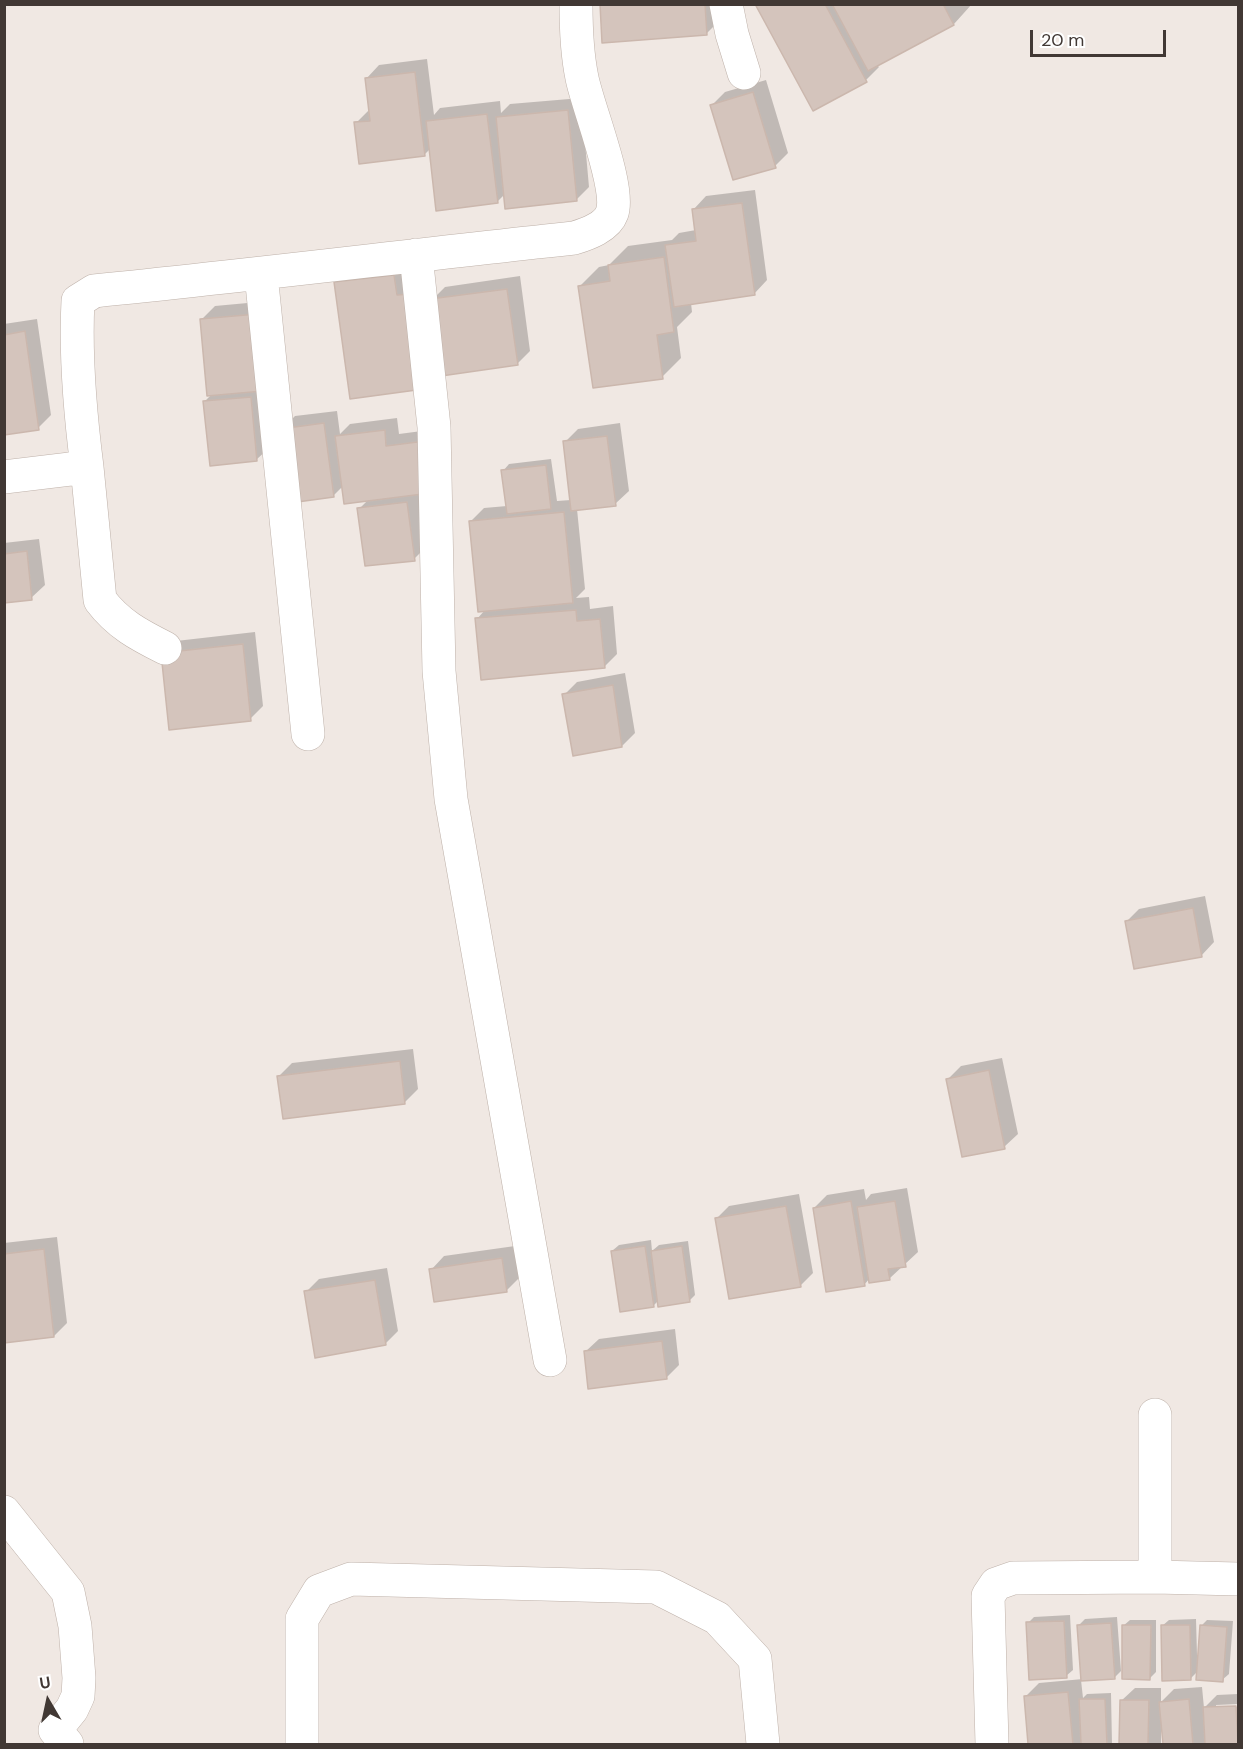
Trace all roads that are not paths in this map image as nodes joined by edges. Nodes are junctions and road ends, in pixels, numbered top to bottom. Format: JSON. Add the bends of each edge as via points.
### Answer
{"nodes":[{"id":1,"x":576,"y":4,"type":"edge"},
{"id":2,"x":726,"y":4,"type":"edge"},
{"id":3,"x":744,"y":73,"type":"dead end"},
{"id":4,"x":416,"y":255,"type":"junction"},
{"id":5,"x":261,"y":274,"type":"junction"},
{"id":6,"x":87,"y":467,"type":"junction"},
{"id":7,"x":4,"y":477,"type":"edge"},
{"id":8,"x":165,"y":648,"type":"dead end"},
{"id":9,"x":308,"y":734,"type":"dead end"},
{"id":10,"x":550,"y":1360,"type":"dead end"},
{"id":11,"x":1155,"y":1415,"type":"dead end"},
{"id":12,"x":4,"y":1512,"type":"edge"},
{"id":13,"x":1155,"y":1577,"type":"junction"},
{"id":14,"x":1239,"y":1579,"type":"edge"},
{"id":15,"x":54,"y":1740,"type":"edge"},
{"id":16,"x":302,"y":1744,"type":"edge"},
{"id":17,"x":763,"y":1744,"type":"edge"},
{"id":18,"x":992,"y":1744,"type":"edge"}],
"edges":[{"from":1,"to":4,"type":"street","via":[[582,78],[613,188],[612,214],[598,229],[574,238]]},
{"from":2,"to":3,"type":"street"},
{"from":4,"to":5,"type":"street"},
{"from":4,"to":10,"type":"street","via":[[434,427],[439,671],[451,800]]},
{"from":5,"to":6,"type":"street","via":[[94,291],[78,301],[78,382]]},
{"from":5,"to":9,"type":"street"},
{"from":6,"to":7,"type":"street"},
{"from":6,"to":8,"type":"street","via":[[100,600],[133,632]]},
{"from":11,"to":13,"type":"street"},
{"from":12,"to":15,"type":"street","via":[[68,1592],[80,1678],[78,1696]]},
{"from":13,"to":14,"type":"street"},
{"from":13,"to":18,"type":"street","via":[[1013,1578],[996,1584],[988,1596]]},
{"from":16,"to":17,"type":"street","via":[[302,1619],[319,1591],[351,1579],[656,1587],[717,1618],[755,1659]]}]}
